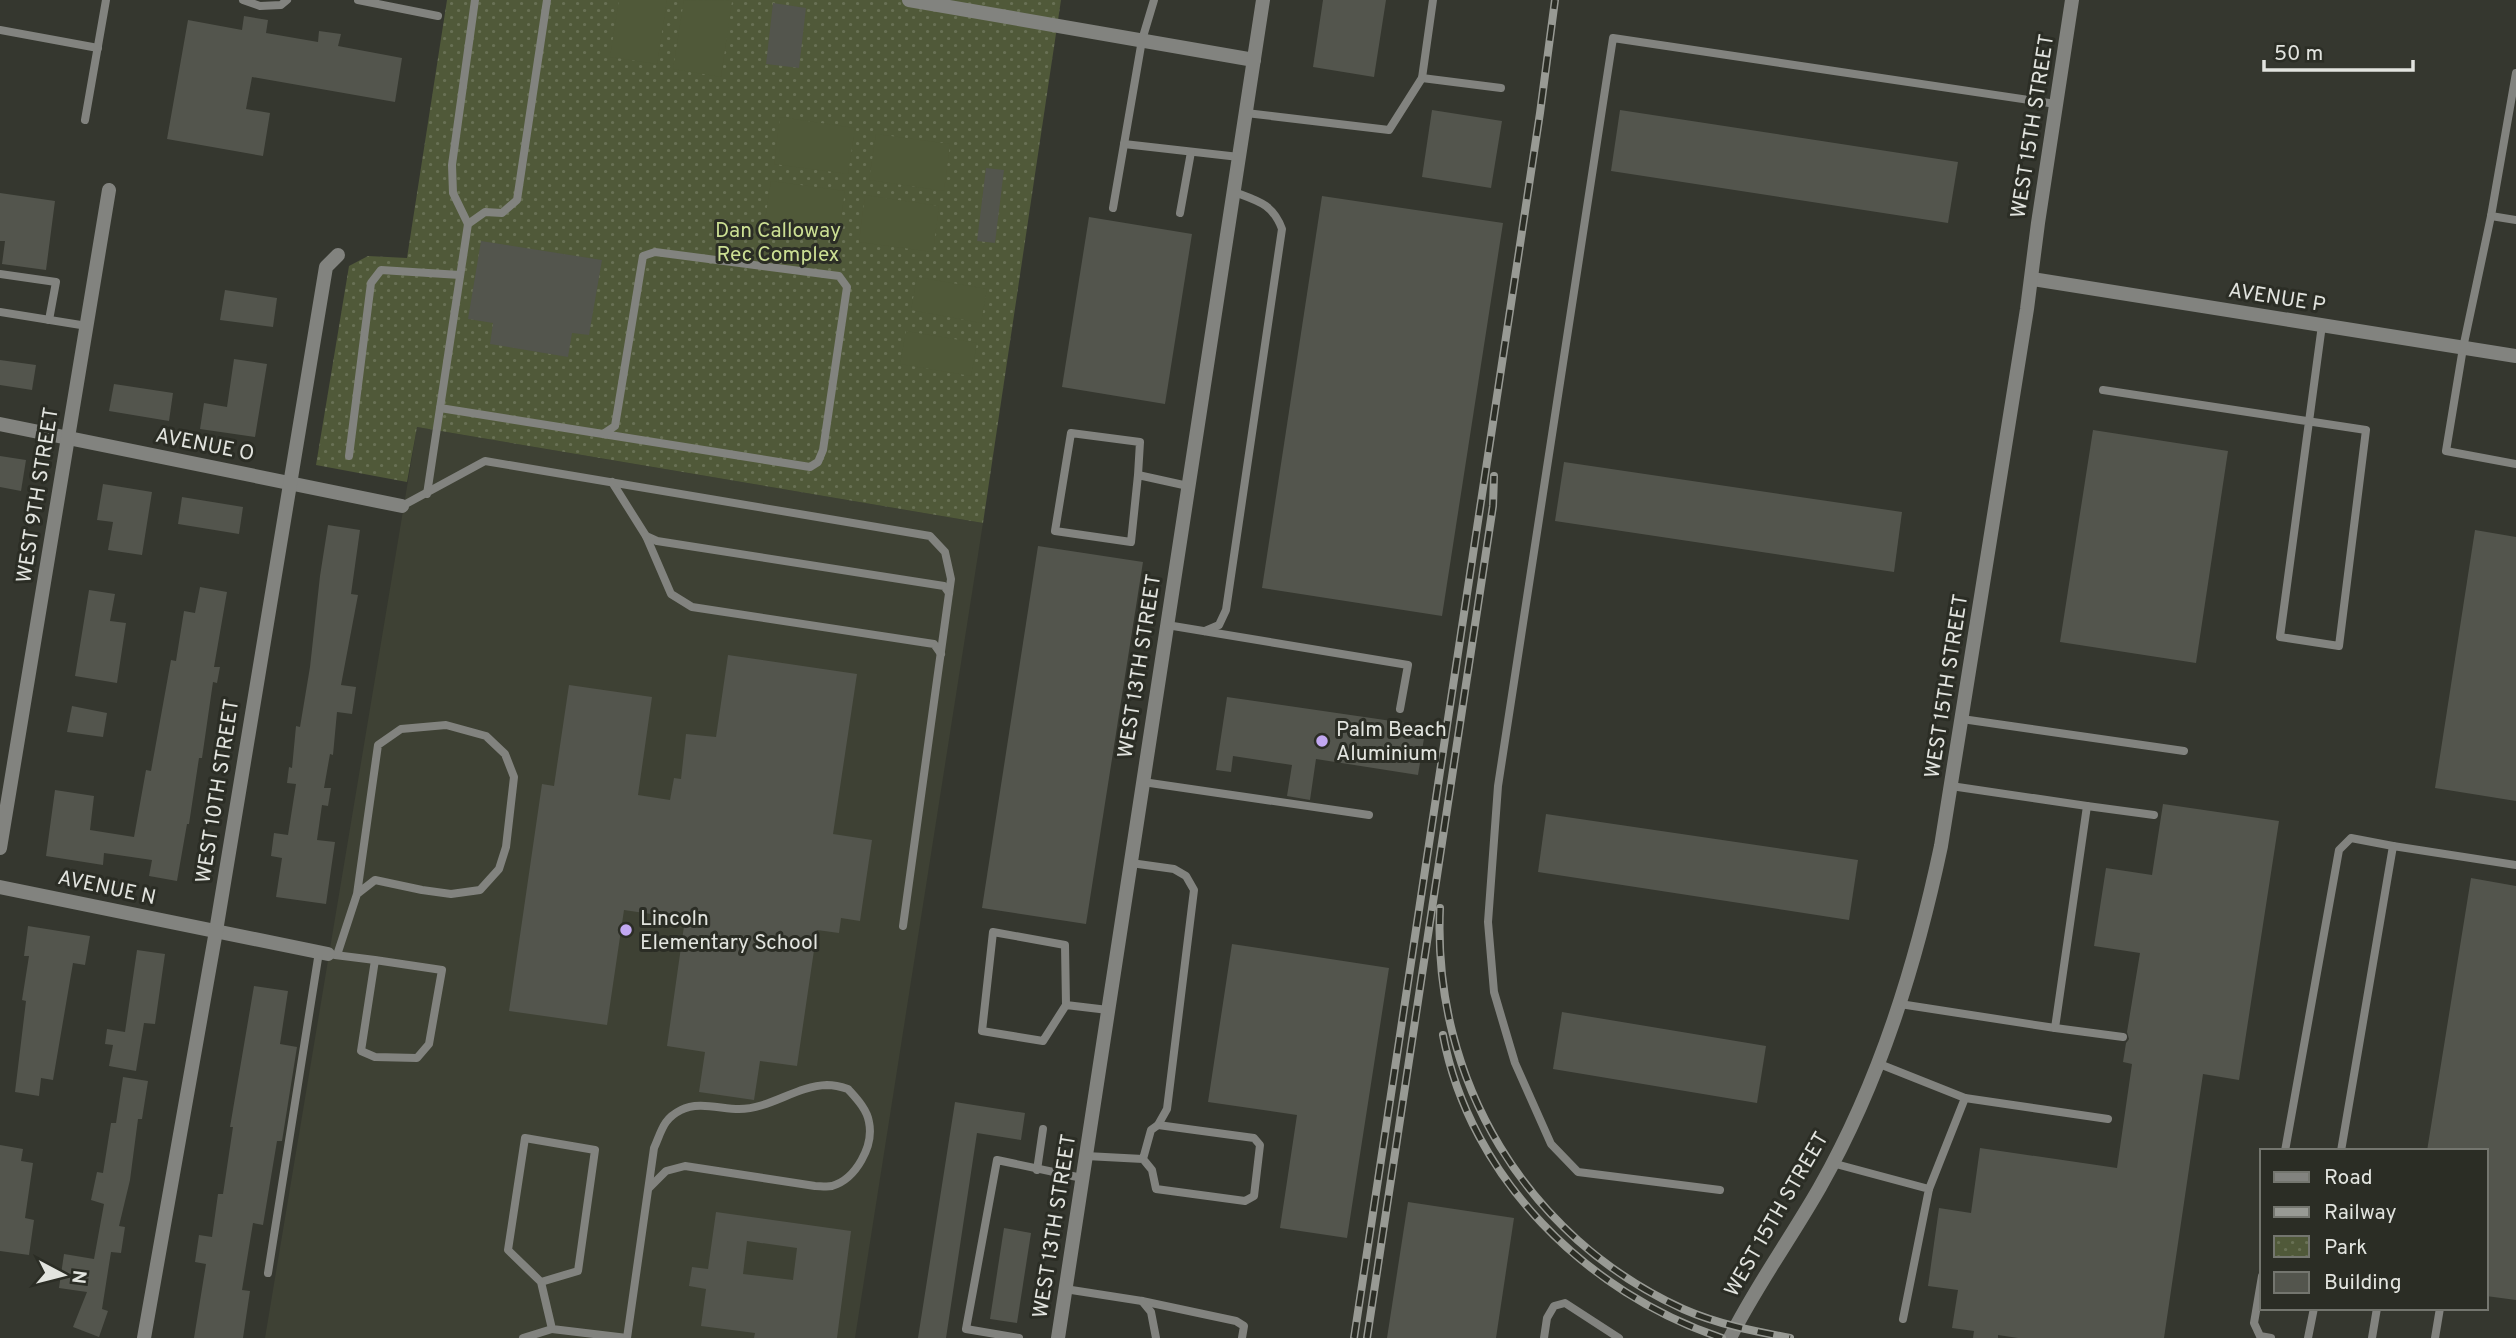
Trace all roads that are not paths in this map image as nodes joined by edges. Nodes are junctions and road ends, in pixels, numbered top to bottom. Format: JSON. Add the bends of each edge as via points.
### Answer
{"nodes":[{"id":1,"x":106,"y":0,"type":"edge"},
{"id":2,"x":243,"y":0,"type":"edge"},
{"id":3,"x":287,"y":0,"type":"edge"},
{"id":4,"x":358,"y":0,"type":"edge"},
{"id":5,"x":475,"y":0,"type":"edge"},
{"id":6,"x":547,"y":0,"type":"edge"},
{"id":7,"x":909,"y":0,"type":"edge"},
{"id":8,"x":1154,"y":0,"type":"edge"},
{"id":9,"x":1263,"y":0,"type":"edge"},
{"id":10,"x":1433,"y":0,"type":"edge"},
{"id":11,"x":2072,"y":0,"type":"edge"},
{"id":12,"x":438,"y":16,"type":"dead end"},
{"id":13,"x":0,"y":30,"type":"edge"},
{"id":14,"x":1143,"y":40,"type":"junction"},
{"id":15,"x":97,"y":48,"type":"junction"},
{"id":16,"x":1254,"y":60,"type":"junction"},
{"id":17,"x":2516,"y":73,"type":"edge"},
{"id":18,"x":1422,"y":78,"type":"junction"},
{"id":19,"x":1501,"y":88,"type":"dead end"},
{"id":20,"x":2056,"y":104,"type":"junction"},
{"id":21,"x":1246,"y":113,"type":"junction"},
{"id":22,"x":85,"y":120,"type":"dead end"},
{"id":23,"x":1124,"y":144,"type":"junction"},
{"id":24,"x":1191,"y":152,"type":"junction"},
{"id":25,"x":1239,"y":157,"type":"junction"},
{"id":26,"x":109,"y":190,"type":"dead end"},
{"id":27,"x":1234,"y":192,"type":"junction"},
{"id":28,"x":1113,"y":208,"type":"dead end"},
{"id":29,"x":1180,"y":213,"type":"dead end"},
{"id":30,"x":2491,"y":216,"type":"junction"},
{"id":31,"x":2516,"y":220,"type":"edge"},
{"id":32,"x":468,"y":224,"type":"junction"},
{"id":33,"x":338,"y":255,"type":"dead end"},
{"id":34,"x":0,"y":274,"type":"edge"},
{"id":35,"x":460,"y":275,"type":"junction"},
{"id":36,"x":2032,"y":279,"type":"junction"},
{"id":37,"x":0,"y":312,"type":"edge"},
{"id":38,"x":49,"y":320,"type":"junction"},
{"id":39,"x":2322,"y":325,"type":"junction"},
{"id":40,"x":87,"y":326,"type":"junction"},
{"id":41,"x":2463,"y":348,"type":"junction"},
{"id":42,"x":2516,"y":356,"type":"edge"},
{"id":43,"x":2104,"y":390,"type":"dead end"},
{"id":44,"x":440,"y":408,"type":"junction"},
{"id":45,"x":2310,"y":420,"type":"junction"},
{"id":46,"x":0,"y":424,"type":"edge"},
{"id":47,"x":603,"y":434,"type":"junction"},
{"id":48,"x":68,"y":438,"type":"junction"},
{"id":49,"x":349,"y":456,"type":"dead end"},
{"id":50,"x":2516,"y":464,"type":"edge"},
{"id":51,"x":1138,"y":475,"type":"junction"},
{"id":52,"x":612,"y":482,"type":"junction"},
{"id":53,"x":290,"y":483,"type":"junction"},
{"id":54,"x":1188,"y":486,"type":"junction"},
{"id":55,"x":427,"y":494,"type":"junction"},
{"id":56,"x":402,"y":506,"type":"joint"},
{"id":57,"x":646,"y":536,"type":"junction"},
{"id":58,"x":949,"y":593,"type":"junction"},
{"id":59,"x":1167,"y":625,"type":"junction"},
{"id":60,"x":1205,"y":631,"type":"junction"},
{"id":61,"x":941,"y":654,"type":"junction"},
{"id":62,"x":1401,"y":709,"type":"dead end"},
{"id":63,"x":1962,"y":719,"type":"junction"},
{"id":64,"x":2184,"y":751,"type":"dead end"},
{"id":65,"x":1143,"y":782,"type":"junction"},
{"id":66,"x":1951,"y":786,"type":"junction"},
{"id":67,"x":2087,"y":806,"type":"junction"},
{"id":68,"x":1369,"y":815,"type":"dead end"},
{"id":69,"x":2154,"y":815,"type":"dead end"},
{"id":70,"x":2393,"y":846,"type":"junction"},
{"id":71,"x":0,"y":848,"type":"edge"},
{"id":72,"x":1131,"y":863,"type":"junction"},
{"id":73,"x":2516,"y":864,"type":"edge"},
{"id":74,"x":0,"y":887,"type":"edge"},
{"id":75,"x":357,"y":894,"type":"junction"},
{"id":76,"x":903,"y":926,"type":"dead end"},
{"id":77,"x":216,"y":931,"type":"junction"},
{"id":78,"x":328,"y":953,"type":"junction"},
{"id":79,"x":375,"y":960,"type":"junction"},
{"id":80,"x":1066,"y":1004,"type":"junction"},
{"id":81,"x":1900,"y":1004,"type":"junction"},
{"id":82,"x":1108,"y":1010,"type":"junction"},
{"id":83,"x":2055,"y":1027,"type":"junction"},
{"id":84,"x":2123,"y":1037,"type":"dead end"},
{"id":85,"x":1878,"y":1063,"type":"junction"},
{"id":86,"x":1965,"y":1098,"type":"junction"},
{"id":87,"x":2108,"y":1119,"type":"dead end"},
{"id":88,"x":1158,"y":1125,"type":"junction"},
{"id":89,"x":1043,"y":1129,"type":"dead end"},
{"id":90,"x":2285,"y":1149,"type":"edge"},
{"id":91,"x":2341,"y":1149,"type":"edge"},
{"id":92,"x":1086,"y":1156,"type":"junction"},
{"id":93,"x":1143,"y":1159,"type":"junction"},
{"id":94,"x":1832,"y":1163,"type":"junction"},
{"id":95,"x":1037,"y":1170,"type":"junction"},
{"id":96,"x":1082,"y":1178,"type":"junction"},
{"id":97,"x":649,"y":1188,"type":"junction"},
{"id":98,"x":1929,"y":1189,"type":"junction"},
{"id":99,"x":1720,"y":1190,"type":"dead end"},
{"id":100,"x":268,"y":1273,"type":"dead end"},
{"id":101,"x":541,"y":1282,"type":"junction"},
{"id":102,"x":2260,"y":1288,"type":"edge"},
{"id":103,"x":1065,"y":1289,"type":"junction"},
{"id":104,"x":1142,"y":1301,"type":"junction"},
{"id":105,"x":2314,"y":1310,"type":"edge"},
{"id":106,"x":2377,"y":1310,"type":"edge"},
{"id":107,"x":2440,"y":1310,"type":"edge"},
{"id":108,"x":1903,"y":1318,"type":"dead end"},
{"id":109,"x":552,"y":1329,"type":"junction"},
{"id":110,"x":966,"y":1334,"type":"edge"},
{"id":111,"x":144,"y":1338,"type":"edge"},
{"id":112,"x":523,"y":1338,"type":"edge"},
{"id":113,"x":627,"y":1338,"type":"edge"},
{"id":114,"x":1019,"y":1338,"type":"edge"},
{"id":115,"x":1058,"y":1338,"type":"edge"},
{"id":116,"x":1156,"y":1338,"type":"edge"},
{"id":117,"x":1242,"y":1338,"type":"edge"},
{"id":118,"x":1544,"y":1338,"type":"edge"},
{"id":119,"x":1619,"y":1338,"type":"edge"},
{"id":120,"x":1730,"y":1338,"type":"edge"},
{"id":121,"x":2271,"y":1338,"type":"edge"},
{"id":122,"x":2308,"y":1338,"type":"edge"},
{"id":123,"x":2372,"y":1338,"type":"edge"},
{"id":124,"x":2435,"y":1338,"type":"edge"}],
"edges":[{"from":1,"to":15,"type":"lane"},
{"from":2,"to":3,"type":"lane","via":[[260,6],[281,5]]},
{"from":4,"to":12,"type":"lane"},
{"from":5,"to":32,"type":"lane","via":[[453,165],[453,193]]},
{"from":6,"to":32,"type":"lane","via":[[517,200],[502,213],[485,212]]},
{"from":7,"to":14,"type":"street"},
{"from":8,"to":14,"type":"lane"},
{"from":9,"to":16,"type":"street","name":"WEST 13TH STREET"},
{"from":10,"to":18,"type":"lane"},
{"from":11,"to":20,"type":"street","name":"WEST 15TH STREET"},
{"from":13,"to":15,"type":"lane"},
{"from":14,"to":16,"type":"street"},
{"from":14,"to":23,"type":"lane"},
{"from":15,"to":22,"type":"lane"},
{"from":16,"to":21,"type":"street","name":"WEST 13TH STREET"},
{"from":17,"to":30,"type":"lane"},
{"from":18,"to":19,"type":"lane"},
{"from":18,"to":21,"type":"lane","via":[[1389,130]]},
{"from":20,"to":36,"type":"street","name":"WEST 15TH STREET"},
{"from":20,"to":99,"type":"lane","via":[[1613,38],[1498,786],[1488,922],[1494,992],[1515,1063],[1551,1144],[1578,1171]]},
{"from":21,"to":25,"type":"street","name":"WEST 13TH STREET"},
{"from":23,"to":24,"type":"lane"},
{"from":23,"to":28,"type":"lane"},
{"from":24,"to":25,"type":"lane"},
{"from":24,"to":29,"type":"lane"},
{"from":25,"to":27,"type":"street","name":"WEST 13TH STREET"},
{"from":26,"to":40,"type":"street","name":"WEST 9TH STREET"},
{"from":27,"to":54,"type":"street","name":"WEST 13TH STREET"},
{"from":27,"to":60,"type":"lane","via":[[1277,214],[1282,229],[1226,610],[1219,625]]},
{"from":30,"to":31,"type":"lane"},
{"from":30,"to":41,"type":"lane"},
{"from":32,"to":35,"type":"lane"},
{"from":33,"to":53,"type":"street","name":"WEST 10TH STREET","via":[[326,267]]},
{"from":34,"to":38,"type":"lane","via":[[57,282]]},
{"from":35,"to":44,"type":"lane"},
{"from":35,"to":49,"type":"lane","via":[[381,270],[371,283]]},
{"from":36,"to":39,"type":"street","name":"AVENUE P"},
{"from":36,"to":63,"type":"street","name":"WEST 15TH STREET"},
{"from":37,"to":38,"type":"lane"},
{"from":38,"to":40,"type":"lane"},
{"from":39,"to":41,"type":"street","name":"AVENUE P"},
{"from":39,"to":45,"type":"lane"},
{"from":40,"to":48,"type":"street","name":"WEST 9TH STREET"},
{"from":41,"to":42,"type":"street","name":"AVENUE P"},
{"from":41,"to":50,"type":"lane","via":[[2446,451]]},
{"from":43,"to":45,"type":"lane"},
{"from":44,"to":47,"type":"lane"},
{"from":44,"to":55,"type":"lane"},
{"from":45,"to":45,"type":"lane","via":[[2280,638],[2339,646],[2366,430]]},
{"from":46,"to":48,"type":"street","name":"AVENUE O"},
{"from":47,"to":47,"type":"lane","via":[[810,467],[823,450],[847,287],[839,276],[655,252],[643,256],[615,426]]},
{"from":48,"to":53,"type":"street","name":"AVENUE O"},
{"from":48,"to":71,"type":"street","name":"WEST 9TH STREET"},
{"from":51,"to":51,"type":"lane","via":[[1140,442],[1071,433],[1055,531],[1131,542]]},
{"from":51,"to":54,"type":"lane"},
{"from":52,"to":55,"type":"lane","via":[[485,461]]},
{"from":52,"to":57,"type":"lane"},
{"from":52,"to":58,"type":"lane","via":[[930,537],[945,552]]},
{"from":53,"to":56,"type":"street","name":"AVENUE O"},
{"from":53,"to":77,"type":"street","name":"WEST 10TH STREET"},
{"from":54,"to":59,"type":"street","name":"WEST 13TH STREET"},
{"from":55,"to":56,"type":"lane"},
{"from":57,"to":58,"type":"lane","via":[[944,586]]},
{"from":57,"to":61,"type":"lane","via":[[671,594],[692,607],[934,644]]},
{"from":58,"to":61,"type":"lane"},
{"from":59,"to":60,"type":"lane"},
{"from":59,"to":65,"type":"street","name":"WEST 13TH STREET"},
{"from":60,"to":62,"type":"lane","via":[[1408,665]]},
{"from":61,"to":76,"type":"lane"},
{"from":63,"to":64,"type":"lane"},
{"from":63,"to":66,"type":"street","name":"WEST 15TH STREET"},
{"from":65,"to":68,"type":"lane"},
{"from":65,"to":72,"type":"street","name":"WEST 13TH STREET"},
{"from":66,"to":67,"type":"lane"},
{"from":66,"to":81,"type":"street","name":"WEST 15TH STREET","via":[[1924,925]]},
{"from":67,"to":69,"type":"lane"},
{"from":67,"to":83,"type":"lane"},
{"from":70,"to":73,"type":"lane"},
{"from":70,"to":90,"type":"lane","via":[[2351,838],[2339,850]]},
{"from":70,"to":91,"type":"lane"},
{"from":72,"to":82,"type":"street","name":"WEST 13TH STREET"},
{"from":72,"to":88,"type":"lane","via":[[1174,869],[1186,876],[1194,890],[1167,1110]]},
{"from":74,"to":77,"type":"street","name":"AVENUE N"},
{"from":75,"to":75,"type":"lane","via":[[375,880],[451,894],[480,890],[499,869],[514,777],[505,754],[486,736],[446,725],[401,729],[378,745]]},
{"from":75,"to":78,"type":"lane"},
{"from":77,"to":78,"type":"street","name":"AVENUE N"},
{"from":77,"to":111,"type":"street","name":"WEST 10TH STREET"},
{"from":78,"to":79,"type":"lane"},
{"from":78,"to":100,"type":"lane"},
{"from":79,"to":79,"type":"lane","via":[[442,970],[429,1044],[417,1058],[376,1057],[361,1051]]},
{"from":80,"to":80,"type":"lane","via":[[1043,1041],[982,1031],[993,932],[1065,945]]},
{"from":80,"to":82,"type":"lane"},
{"from":81,"to":83,"type":"lane"},
{"from":81,"to":85,"type":"street","name":"WEST 15TH STREET"},
{"from":82,"to":92,"type":"street","name":"WEST 13TH STREET"},
{"from":83,"to":84,"type":"lane"},
{"from":85,"to":86,"type":"lane"},
{"from":85,"to":94,"type":"street","name":"WEST 15TH STREET"},
{"from":86,"to":87,"type":"lane"},
{"from":86,"to":98,"type":"lane"},
{"from":88,"to":93,"type":"lane","via":[[1151,1130]]},
{"from":88,"to":93,"type":"lane","via":[[1254,1138],[1261,1145],[1254,1196],[1245,1201],[1156,1189],[1152,1170]]},
{"from":89,"to":95,"type":"lane"},
{"from":92,"to":93,"type":"lane"},
{"from":92,"to":96,"type":"street","name":"WEST 13TH STREET"},
{"from":94,"to":98,"type":"lane"},
{"from":94,"to":120,"type":"street","name":"WEST 15TH STREET"},
{"from":95,"to":96,"type":"lane"},
{"from":95,"to":110,"type":"lane","via":[[997,1160]]},
{"from":96,"to":103,"type":"street","name":"WEST 13TH STREET"},
{"from":97,"to":97,"type":"lane","via":[[654,1148],[666,1119],[684,1108],[742,1110],[827,1085],[848,1088],[869,1122],[869,1140],[860,1163],[832,1186],[685,1166],[666,1171]]},
{"from":97,"to":113,"type":"lane"},
{"from":98,"to":108,"type":"lane"},
{"from":101,"to":101,"type":"lane","via":[[508,1250],[525,1138],[596,1150],[578,1271]]},
{"from":101,"to":109,"type":"lane"},
{"from":102,"to":121,"type":"lane","via":[[2254,1323],[2260,1336]]},
{"from":103,"to":104,"type":"lane"},
{"from":103,"to":115,"type":"street","name":"WEST 13TH STREET"},
{"from":104,"to":116,"type":"lane","via":[[1151,1312]]},
{"from":104,"to":117,"type":"lane","via":[[1236,1321],[1244,1326]]},
{"from":105,"to":122,"type":"lane"},
{"from":106,"to":123,"type":"lane"},
{"from":107,"to":124,"type":"lane"},
{"from":109,"to":112,"type":"lane"},
{"from":109,"to":113,"type":"lane"},
{"from":110,"to":114,"type":"lane"},
{"from":118,"to":119,"type":"lane","via":[[1553,1306],[1565,1303]]}]}
